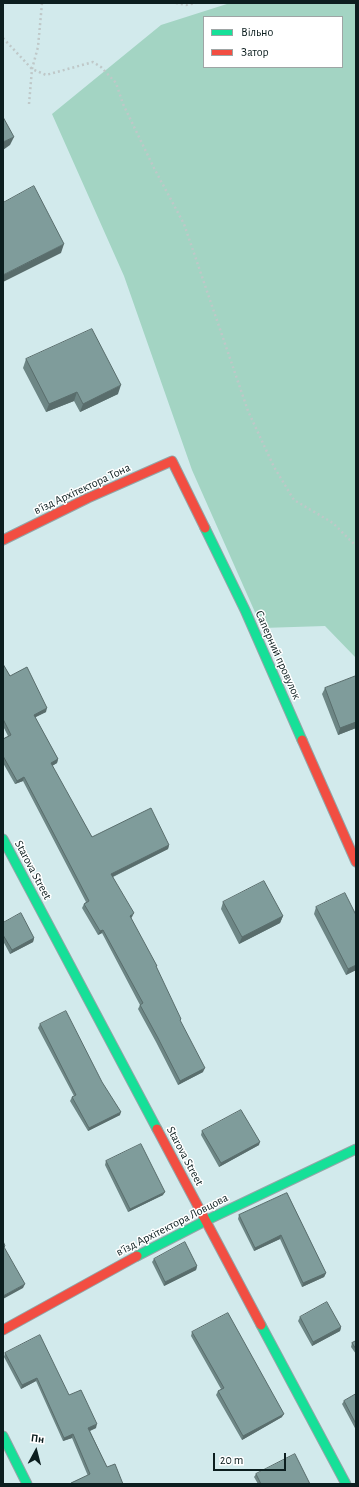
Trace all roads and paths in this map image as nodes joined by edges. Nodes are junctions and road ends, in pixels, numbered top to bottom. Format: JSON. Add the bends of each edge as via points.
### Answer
{"nodes":[{"id":1,"x":42,"y":3,"type":"edge"},
{"id":2,"x":176,"y":3,"type":"edge"},
{"id":3,"x":196,"y":3,"type":"edge"},
{"id":4,"x":3,"y":38,"type":"edge"},
{"id":5,"x":32,"y":69,"type":"junction"},
{"id":6,"x":29,"y":104,"type":"dead end"},
{"id":7,"x":172,"y":461,"type":"joint"},
{"id":8,"x":3,"y":540,"type":"edge"},
{"id":9,"x":356,"y":546,"type":"edge"},
{"id":10,"x":3,"y":840,"type":"edge"},
{"id":11,"x":356,"y":862,"type":"edge"},
{"id":12,"x":356,"y":1149,"type":"edge"},
{"id":13,"x":205,"y":1220,"type":"junction"},
{"id":14,"x":3,"y":1330,"type":"edge"},
{"id":15,"x":3,"y":1436,"type":"edge"},
{"id":16,"x":27,"y":1484,"type":"edge"},
{"id":17,"x":346,"y":1484,"type":"edge"}],
"edges":[{"from":1,"to":5,"type":"path","via":[[38,47]]},
{"from":2,"to":3,"type":"path"},
{"from":4,"to":5,"type":"path"},
{"from":5,"to":6,"type":"path"},
{"from":5,"to":9,"type":"path","via":[[46,75],[92,62],[101,67],[116,83],[123,104],[184,224],[248,411],[274,467],[294,500],[333,523]]},
{"from":7,"to":8,"type":"street","name":"в’їзд Архітектора Тона","via":[[88,498]]},
{"from":7,"to":11,"type":"street","name":"Саперний провулок","via":[[245,610]]},
{"from":10,"to":13,"type":"street","name":"Starova Street"},
{"from":12,"to":13,"type":"street","name":"в’їзд Архітектора Ловцова"},
{"from":13,"to":14,"type":"street","name":"в’їзд Архітектора Ловцова"},
{"from":13,"to":17,"type":"street","name":"Starova Street"},
{"from":15,"to":16,"type":"street"}]}
